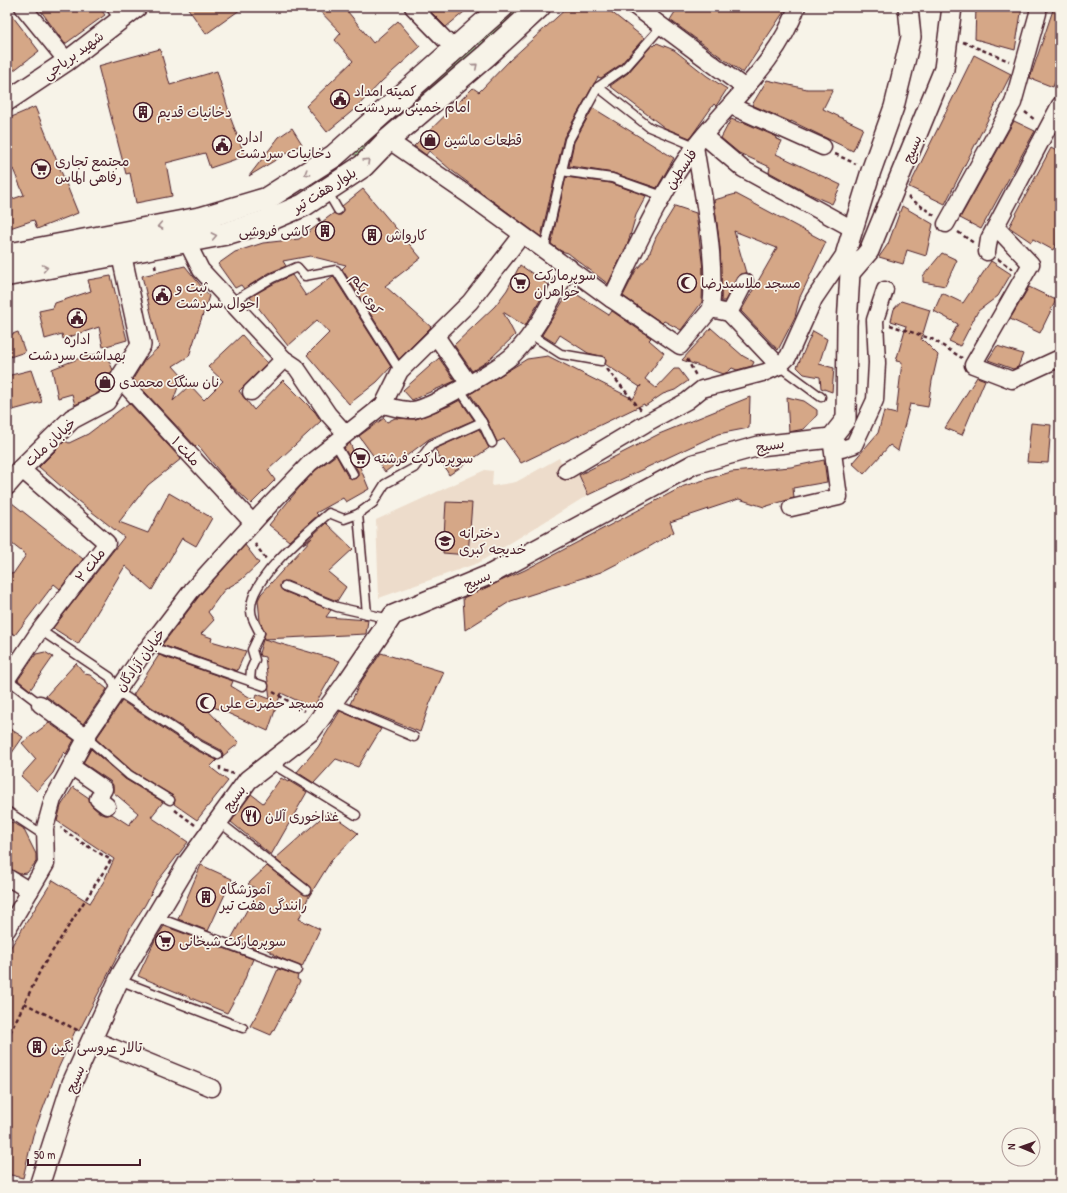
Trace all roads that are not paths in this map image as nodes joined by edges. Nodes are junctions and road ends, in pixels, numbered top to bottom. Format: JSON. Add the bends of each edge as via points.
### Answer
{"nodes":[{"id":1,"x":23,"y":7,"type":"edge"},
{"id":2,"x":413,"y":7,"type":"edge"},
{"id":3,"x":502,"y":7,"type":"edge"},
{"id":4,"x":539,"y":7,"type":"edge"},
{"id":5,"x":636,"y":7,"type":"edge"},
{"id":6,"x":798,"y":7,"type":"edge"},
{"id":7,"x":908,"y":7,"type":"edge"},
{"id":8,"x":952,"y":7,"type":"edge"},
{"id":9,"x":1038,"y":7,"type":"edge"},
{"id":10,"x":125,"y":10,"type":"edge"},
{"id":11,"x":662,"y":26,"type":"junction"},
{"id":12,"x":454,"y":49,"type":"junction"},
{"id":13,"x":67,"y":61,"type":"junction"},
{"id":14,"x":598,"y":87,"type":"junction"},
{"id":15,"x":745,"y":88,"type":"junction"},
{"id":16,"x":10,"y":94,"type":"edge"},
{"id":17,"x":1060,"y":105,"type":"edge"},
{"id":18,"x":731,"y":106,"type":"junction"},
{"id":19,"x":388,"y":140,"type":"junction"},
{"id":20,"x":700,"y":141,"type":"junction"},
{"id":21,"x":822,"y":147,"type":"road end"},
{"id":22,"x":561,"y":171,"type":"junction"},
{"id":23,"x":326,"y":190,"type":"junction"},
{"id":24,"x":663,"y":196,"type":"junction"},
{"id":25,"x":338,"y":210,"type":"dead end"},
{"id":26,"x":946,"y":224,"type":"dead end"},
{"id":27,"x":996,"y":227,"type":"junction"},
{"id":28,"x":853,"y":229,"type":"junction"},
{"id":29,"x":522,"y":235,"type":"junction"},
{"id":30,"x":187,"y":242,"type":"junction"},
{"id":31,"x":544,"y":250,"type":"junction"},
{"id":32,"x":846,"y":252,"type":"junction"},
{"id":33,"x":987,"y":252,"type":"road end"},
{"id":34,"x":121,"y":254,"type":"junction"},
{"id":35,"x":7,"y":255,"type":"edge"},
{"id":36,"x":569,"y":267,"type":"junction"},
{"id":37,"x":850,"y":273,"type":"junction"},
{"id":38,"x":7,"y":275,"type":"edge"},
{"id":39,"x":745,"y":282,"type":"dead end"},
{"id":40,"x":885,"y":290,"type":"dead end"},
{"id":41,"x":611,"y":299,"type":"junction"},
{"id":42,"x":232,"y":302,"type":"junction"},
{"id":43,"x":711,"y":309,"type":"junction"},
{"id":44,"x":729,"y":313,"type":"junction"},
{"id":45,"x":530,"y":334,"type":"junction"},
{"id":46,"x":436,"y":336,"type":"junction"},
{"id":47,"x":1060,"y":358,"type":"edge"},
{"id":48,"x":284,"y":359,"type":"junction"},
{"id":49,"x":601,"y":361,"type":"road end"},
{"id":50,"x":779,"y":366,"type":"junction"},
{"id":51,"x":400,"y":370,"type":"junction"},
{"id":52,"x":120,"y":379,"type":"junction"},
{"id":53,"x":465,"y":387,"type":"junction"},
{"id":54,"x":251,"y":392,"type":"dead end"},
{"id":55,"x":821,"y":396,"type":"dead end"},
{"id":56,"x":383,"y":405,"type":"junction"},
{"id":57,"x":482,"y":422,"type":"junction"},
{"id":58,"x":831,"y":438,"type":"junction"},
{"id":59,"x":341,"y":439,"type":"junction"},
{"id":60,"x":492,"y":443,"type":"dead end"},
{"id":61,"x":21,"y":469,"type":"junction"},
{"id":62,"x":566,"y":471,"type":"dead end"},
{"id":63,"x":353,"y":474,"type":"dead end"},
{"id":64,"x":7,"y":485,"type":"edge"},
{"id":65,"x":791,"y":508,"type":"dead end"},
{"id":66,"x":358,"y":514,"type":"junction"},
{"id":67,"x":253,"y":523,"type":"junction"},
{"id":68,"x":285,"y":586,"type":"dead end"},
{"id":69,"x":367,"y":614,"type":"junction"},
{"id":70,"x":390,"y":619,"type":"junction"},
{"id":71,"x":40,"y":630,"type":"junction"},
{"id":72,"x":149,"y":646,"type":"junction"},
{"id":73,"x":7,"y":679,"type":"edge"},
{"id":74,"x":250,"y":681,"type":"junction"},
{"id":75,"x":264,"y":686,"type":"road end"},
{"id":76,"x":117,"y":691,"type":"junction"},
{"id":77,"x":332,"y":702,"type":"junction"},
{"id":78,"x":40,"y":704,"type":"joint"},
{"id":79,"x":414,"y":737,"type":"dead end"},
{"id":80,"x":87,"y":738,"type":"junction"},
{"id":81,"x":218,"y":755,"type":"road end"},
{"id":82,"x":271,"y":762,"type":"junction"},
{"id":83,"x":71,"y":766,"type":"junction"},
{"id":84,"x":170,"y":800,"type":"road end"},
{"id":85,"x":107,"y":806,"type":"dead end"},
{"id":86,"x":7,"y":811,"type":"edge"},
{"id":87,"x":356,"y":815,"type":"dead end"},
{"id":88,"x":213,"y":828,"type":"junction"},
{"id":89,"x":45,"y":836,"type":"junction"},
{"id":90,"x":7,"y":877,"type":"edge"},
{"id":91,"x":306,"y":890,"type":"dead end"},
{"id":92,"x":30,"y":891,"type":"junction"},
{"id":93,"x":156,"y":917,"type":"junction"},
{"id":94,"x":7,"y":930,"type":"edge"},
{"id":95,"x":297,"y":970,"type":"dead end"},
{"id":96,"x":119,"y":980,"type":"junction"},
{"id":97,"x":243,"y":1028,"type":"dead end"},
{"id":98,"x":92,"y":1039,"type":"junction"},
{"id":99,"x":212,"y":1088,"type":"dead end"},
{"id":100,"x":39,"y":1186,"type":"edge"}],
"edges":[{"from":1,"to":13,"type":"street"},
{"from":2,"to":12,"type":"street"},
{"from":3,"to":12,"type":"main road","name":"بلوار هفت تیر"},
{"from":19,"to":4,"type":"main road","name":"بلوار هفت تیر","one_way":true},
{"from":5,"to":11,"type":"street"},
{"from":6,"to":15,"type":"street","name":"فلسطین","via":[[791,25],[770,58]]},
{"from":7,"to":28,"type":"street","via":[[911,37],[894,107]]},
{"from":8,"to":37,"type":"street","name":"بسیج","via":[[944,69],[869,251]]},
{"from":9,"to":26,"type":"street","via":[[1013,103]]},
{"from":10,"to":13,"type":"street","name":"شهید بریاجی"},
{"from":11,"to":14,"type":"lane","via":[[624,69]]},
{"from":11,"to":15,"type":"street"},
{"from":12,"to":35,"type":"main road","name":"بلوار هفت تیر","one_way":true,"via":[[334,156],[266,199],[202,218]]},
{"from":13,"to":16,"type":"street","name":"شهید بریاجی"},
{"from":14,"to":20,"type":"lane","via":[[650,127]]},
{"from":14,"to":22,"type":"lane","via":[[569,140]]},
{"from":15,"to":18,"type":"street","name":"فلسطین"},
{"from":17,"to":27,"type":"street"},
{"from":18,"to":20,"type":"street","name":"فلسطین"},
{"from":18,"to":21,"type":"street"},
{"from":23,"to":19,"type":"main road","name":"بلوار هفت تیر","one_way":true,"via":[[363,166]]},
{"from":19,"to":29,"type":"street"},
{"from":20,"to":24,"type":"street","name":"فلسطین"},
{"from":20,"to":28,"type":"street","via":[[743,169]]},
{"from":20,"to":43,"type":"street","via":[[711,257]]},
{"from":22,"to":24,"type":"lane","via":[[612,178]]},
{"from":22,"to":31,"type":"lane"},
{"from":23,"to":25,"type":"lane"},
{"from":30,"to":23,"type":"main road","name":"بلوار هفت تیر","one_way":true,"via":[[264,222],[304,205]]},
{"from":24,"to":41,"type":"street","name":"فلسطین"},
{"from":27,"to":33,"type":"street","via":[[989,239]]},
{"from":27,"to":47,"type":"street","via":[[1031,264],[973,365],[1012,380]]},
{"from":28,"to":32,"type":"street"},
{"from":29,"to":31,"type":"street"},
{"from":29,"to":46,"type":"street","via":[[470,302]]},
{"from":30,"to":34,"type":"main road","name":"بلوار هفت تیر"},
{"from":30,"to":42,"type":"street","via":[[201,270]]},
{"from":31,"to":36,"type":"street"},
{"from":32,"to":37,"type":"street"},
{"from":32,"to":50,"type":"street","via":[[814,299],[788,356]]},
{"from":38,"to":34,"type":"main road","name":"بلوار هفت تیر","one_way":true},
{"from":34,"to":52,"type":"street","name":"خیابان ملت","via":[[141,345]]},
{"from":36,"to":41,"type":"street"},
{"from":36,"to":45,"type":"street"},
{"from":37,"to":58,"type":"street","via":[[846,332],[846,419]]},
{"from":39,"to":44,"type":"street"},
{"from":40,"to":58,"type":"street","via":[[875,320],[877,363],[874,400],[854,445],[842,449]]},
{"from":41,"to":43,"type":"street","via":[[680,346]]},
{"from":42,"to":48,"type":"street"},
{"from":42,"to":51,"type":"lane","name":"کوی یکم","via":[[272,278],[297,267],[305,276],[336,270]]},
{"from":43,"to":44,"type":"street"},
{"from":44,"to":50,"type":"street"},
{"from":45,"to":49,"type":"lane","via":[[561,354]]},
{"from":45,"to":53,"type":"street","via":[[513,355]]},
{"from":46,"to":51,"type":"street"},
{"from":46,"to":53,"type":"street"},
{"from":48,"to":54,"type":"street"},
{"from":48,"to":59,"type":"street","via":[[296,367],[328,414]]},
{"from":50,"to":55,"type":"lane"},
{"from":50,"to":62,"type":"street","via":[[766,372],[702,389],[687,401]]},
{"from":51,"to":56,"type":"street"},
{"from":52,"to":61,"type":"street","name":"خیابان ملت","via":[[106,401],[72,419]]},
{"from":52,"to":67,"type":"street","name":"ملت ۱"},
{"from":53,"to":56,"type":"street","via":[[412,411]]},
{"from":53,"to":57,"type":"lane"},
{"from":56,"to":59,"type":"street","name":"خیابان آزادگان"},
{"from":57,"to":60,"type":"lane"},
{"from":57,"to":66,"type":"lane","via":[[431,445],[414,468],[385,484],[373,503]]},
{"from":58,"to":65,"type":"street","via":[[839,497]]},
{"from":58,"to":70,"type":"street","name":"بسیج","via":[[759,446],[694,464],[491,574],[393,615]]},
{"from":59,"to":63,"type":"lane"},
{"from":59,"to":67,"type":"street","name":"خیابان آزادگان","via":[[310,463]]},
{"from":61,"to":64,"type":"street","name":"خیابان ملت"},
{"from":61,"to":71,"type":"street","name":"ملت ۲","via":[[107,543]]},
{"from":66,"to":69,"type":"lane"},
{"from":66,"to":74,"type":"lane","via":[[344,519],[329,513],[272,568],[253,593],[251,611],[260,633],[252,650],[255,660],[250,669]]},
{"from":67,"to":72,"type":"street","name":"خیابان آزادگان","via":[[192,590]]},
{"from":68,"to":69,"type":"lane","via":[[337,607]]},
{"from":69,"to":70,"type":"lane"},
{"from":70,"to":77,"type":"street","name":"بسیج"},
{"from":71,"to":73,"type":"street","name":"ملت ۲"},
{"from":71,"to":76,"type":"lane","via":[[110,677]]},
{"from":72,"to":74,"type":"lane"},
{"from":72,"to":76,"type":"street","name":"خیابان آزادگان"},
{"from":73,"to":78,"type":"lane"},
{"from":74,"to":75,"type":"lane"},
{"from":76,"to":80,"type":"street","name":"خیابان آزادگان"},
{"from":76,"to":81,"type":"lane"},
{"from":77,"to":79,"type":"lane"},
{"from":77,"to":82,"type":"street","name":"بسیج","via":[[311,730]]},
{"from":78,"to":80,"type":"street"},
{"from":80,"to":83,"type":"street","name":"خیابان آزادگان"},
{"from":80,"to":84,"type":"lane","via":[[129,775]]},
{"from":82,"to":87,"type":"lane"},
{"from":82,"to":88,"type":"street","name":"بسیج","via":[[248,780]]},
{"from":83,"to":85,"type":"street","via":[[104,789],[98,799]]},
{"from":83,"to":89,"type":"street","name":"خیابان آزادگان","via":[[53,799]]},
{"from":86,"to":89,"type":"lane"},
{"from":88,"to":91,"type":"lane"},
{"from":88,"to":93,"type":"street","name":"بسیج","via":[[188,863]]},
{"from":89,"to":92,"type":"street","name":"خیابان آزادگان","via":[[46,864]]},
{"from":90,"to":92,"type":"street"},
{"from":92,"to":94,"type":"street","name":"خیابان آزادگان"},
{"from":93,"to":95,"type":"lane"},
{"from":93,"to":96,"type":"street","name":"بسیج"},
{"from":96,"to":97,"type":"lane"},
{"from":96,"to":98,"type":"street","name":"بسیج"},
{"from":98,"to":99,"type":"street"},
{"from":98,"to":100,"type":"street","name":"بسیج","via":[[72,1083]]}]}
